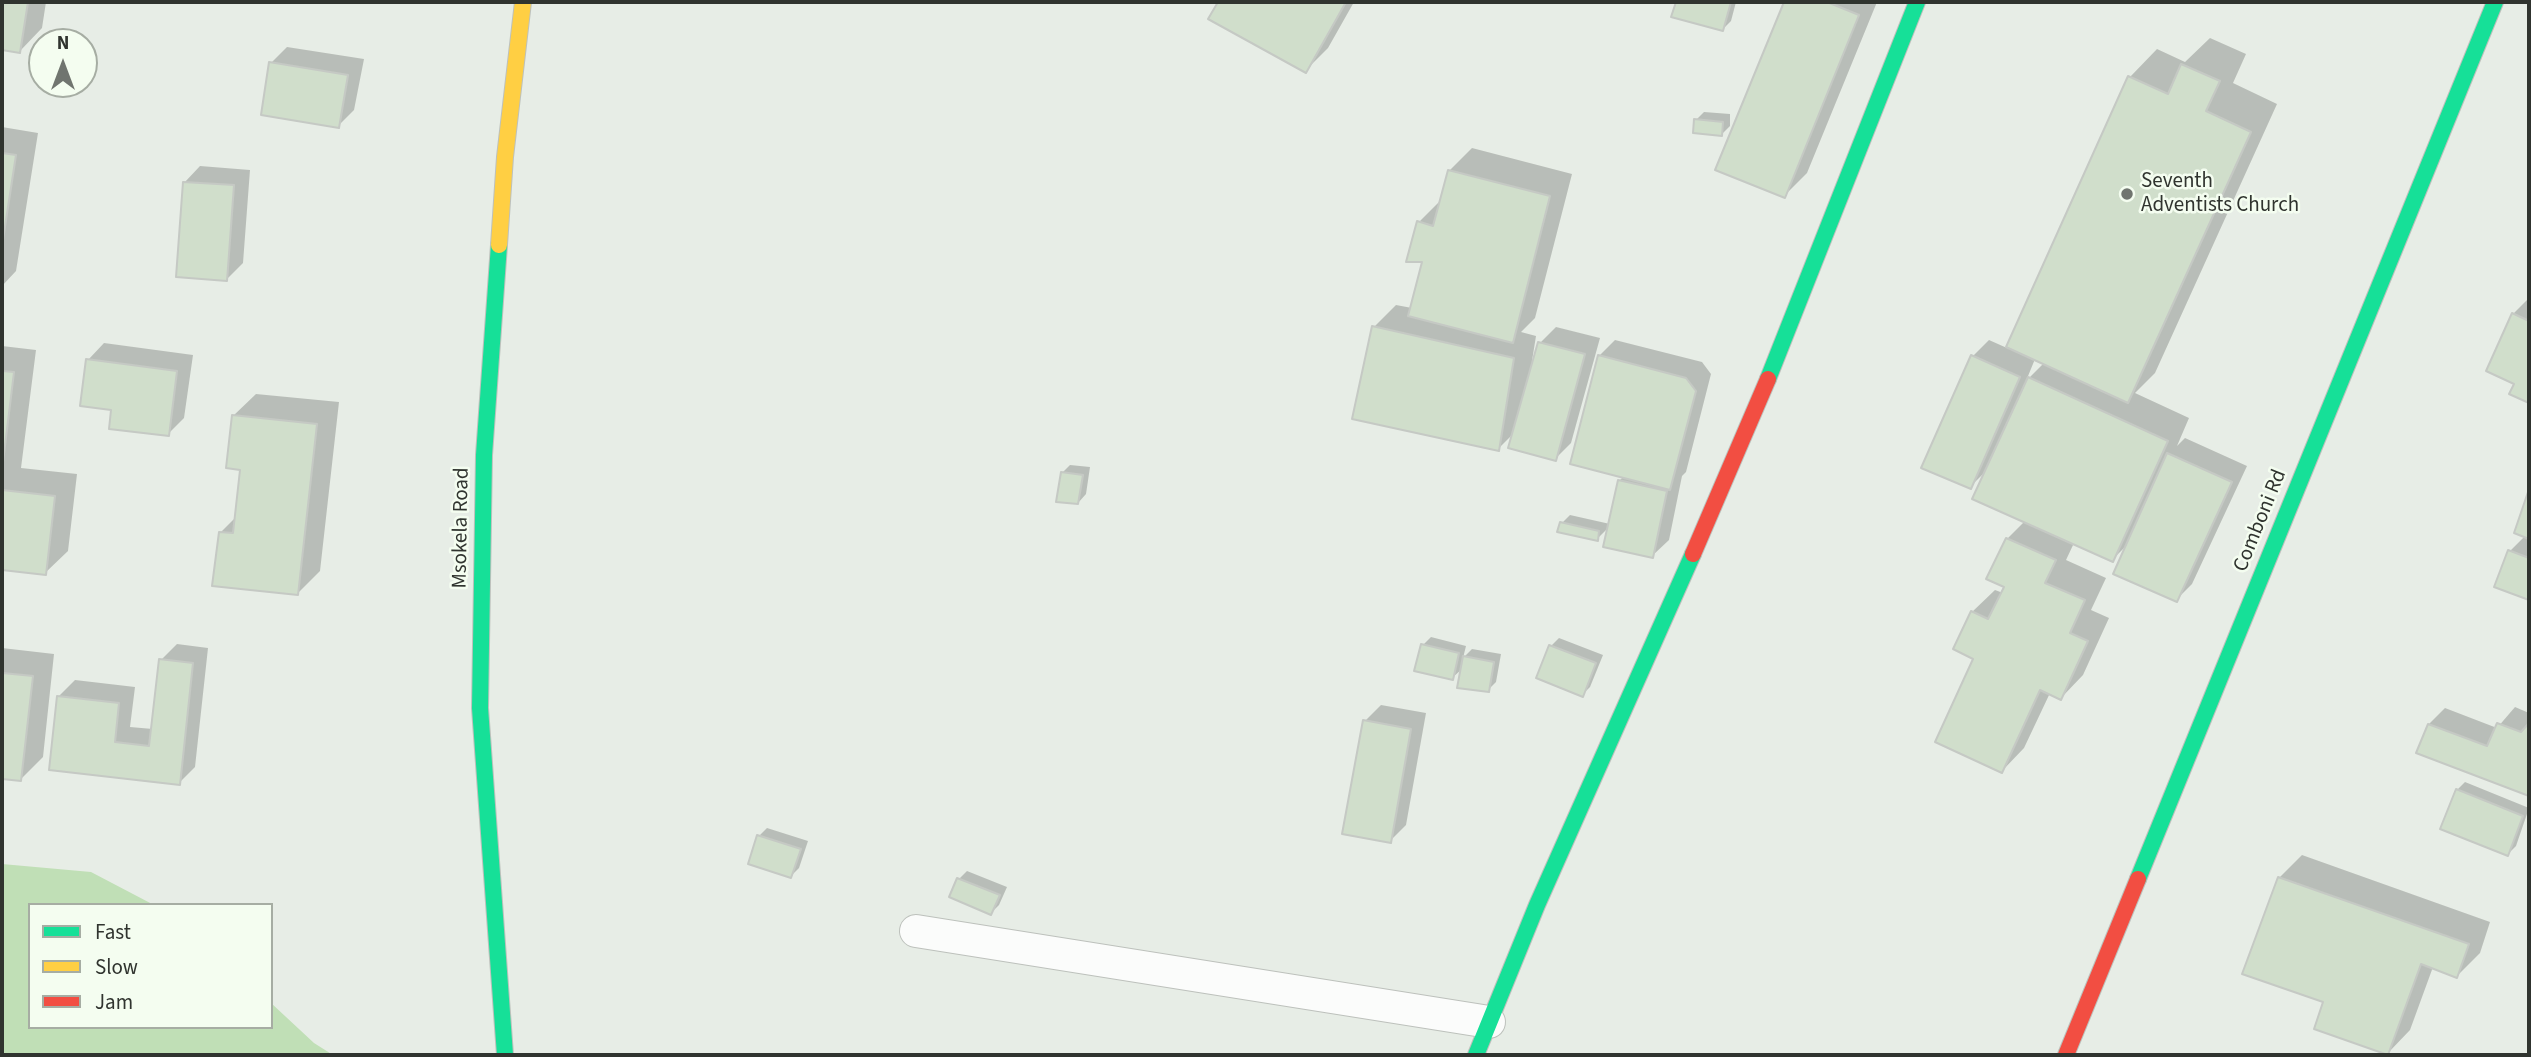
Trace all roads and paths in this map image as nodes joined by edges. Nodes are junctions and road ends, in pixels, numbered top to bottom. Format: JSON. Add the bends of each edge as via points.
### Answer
{"nodes":[{"id":1,"x":523,"y":2,"type":"edge"},
{"id":2,"x":1917,"y":2,"type":"edge"},
{"id":3,"x":2495,"y":2,"type":"edge"},
{"id":4,"x":916,"y":931,"type":"dead end"},
{"id":5,"x":1489,"y":1022,"type":"junction"},
{"id":6,"x":505,"y":1055,"type":"edge"},
{"id":7,"x":1476,"y":1055,"type":"edge"},
{"id":8,"x":2066,"y":1055,"type":"edge"}],
"edges":[{"from":1,"to":6,"type":"street","name":"Msokela Road","via":[[505,157],[484,455],[480,682]]},
{"from":2,"to":5,"type":"street","via":[[1735,460]]},
{"from":3,"to":8,"type":"street","name":"Comboni Rd"},
{"from":4,"to":5,"type":"lane"},
{"from":5,"to":7,"type":"street"}]}
